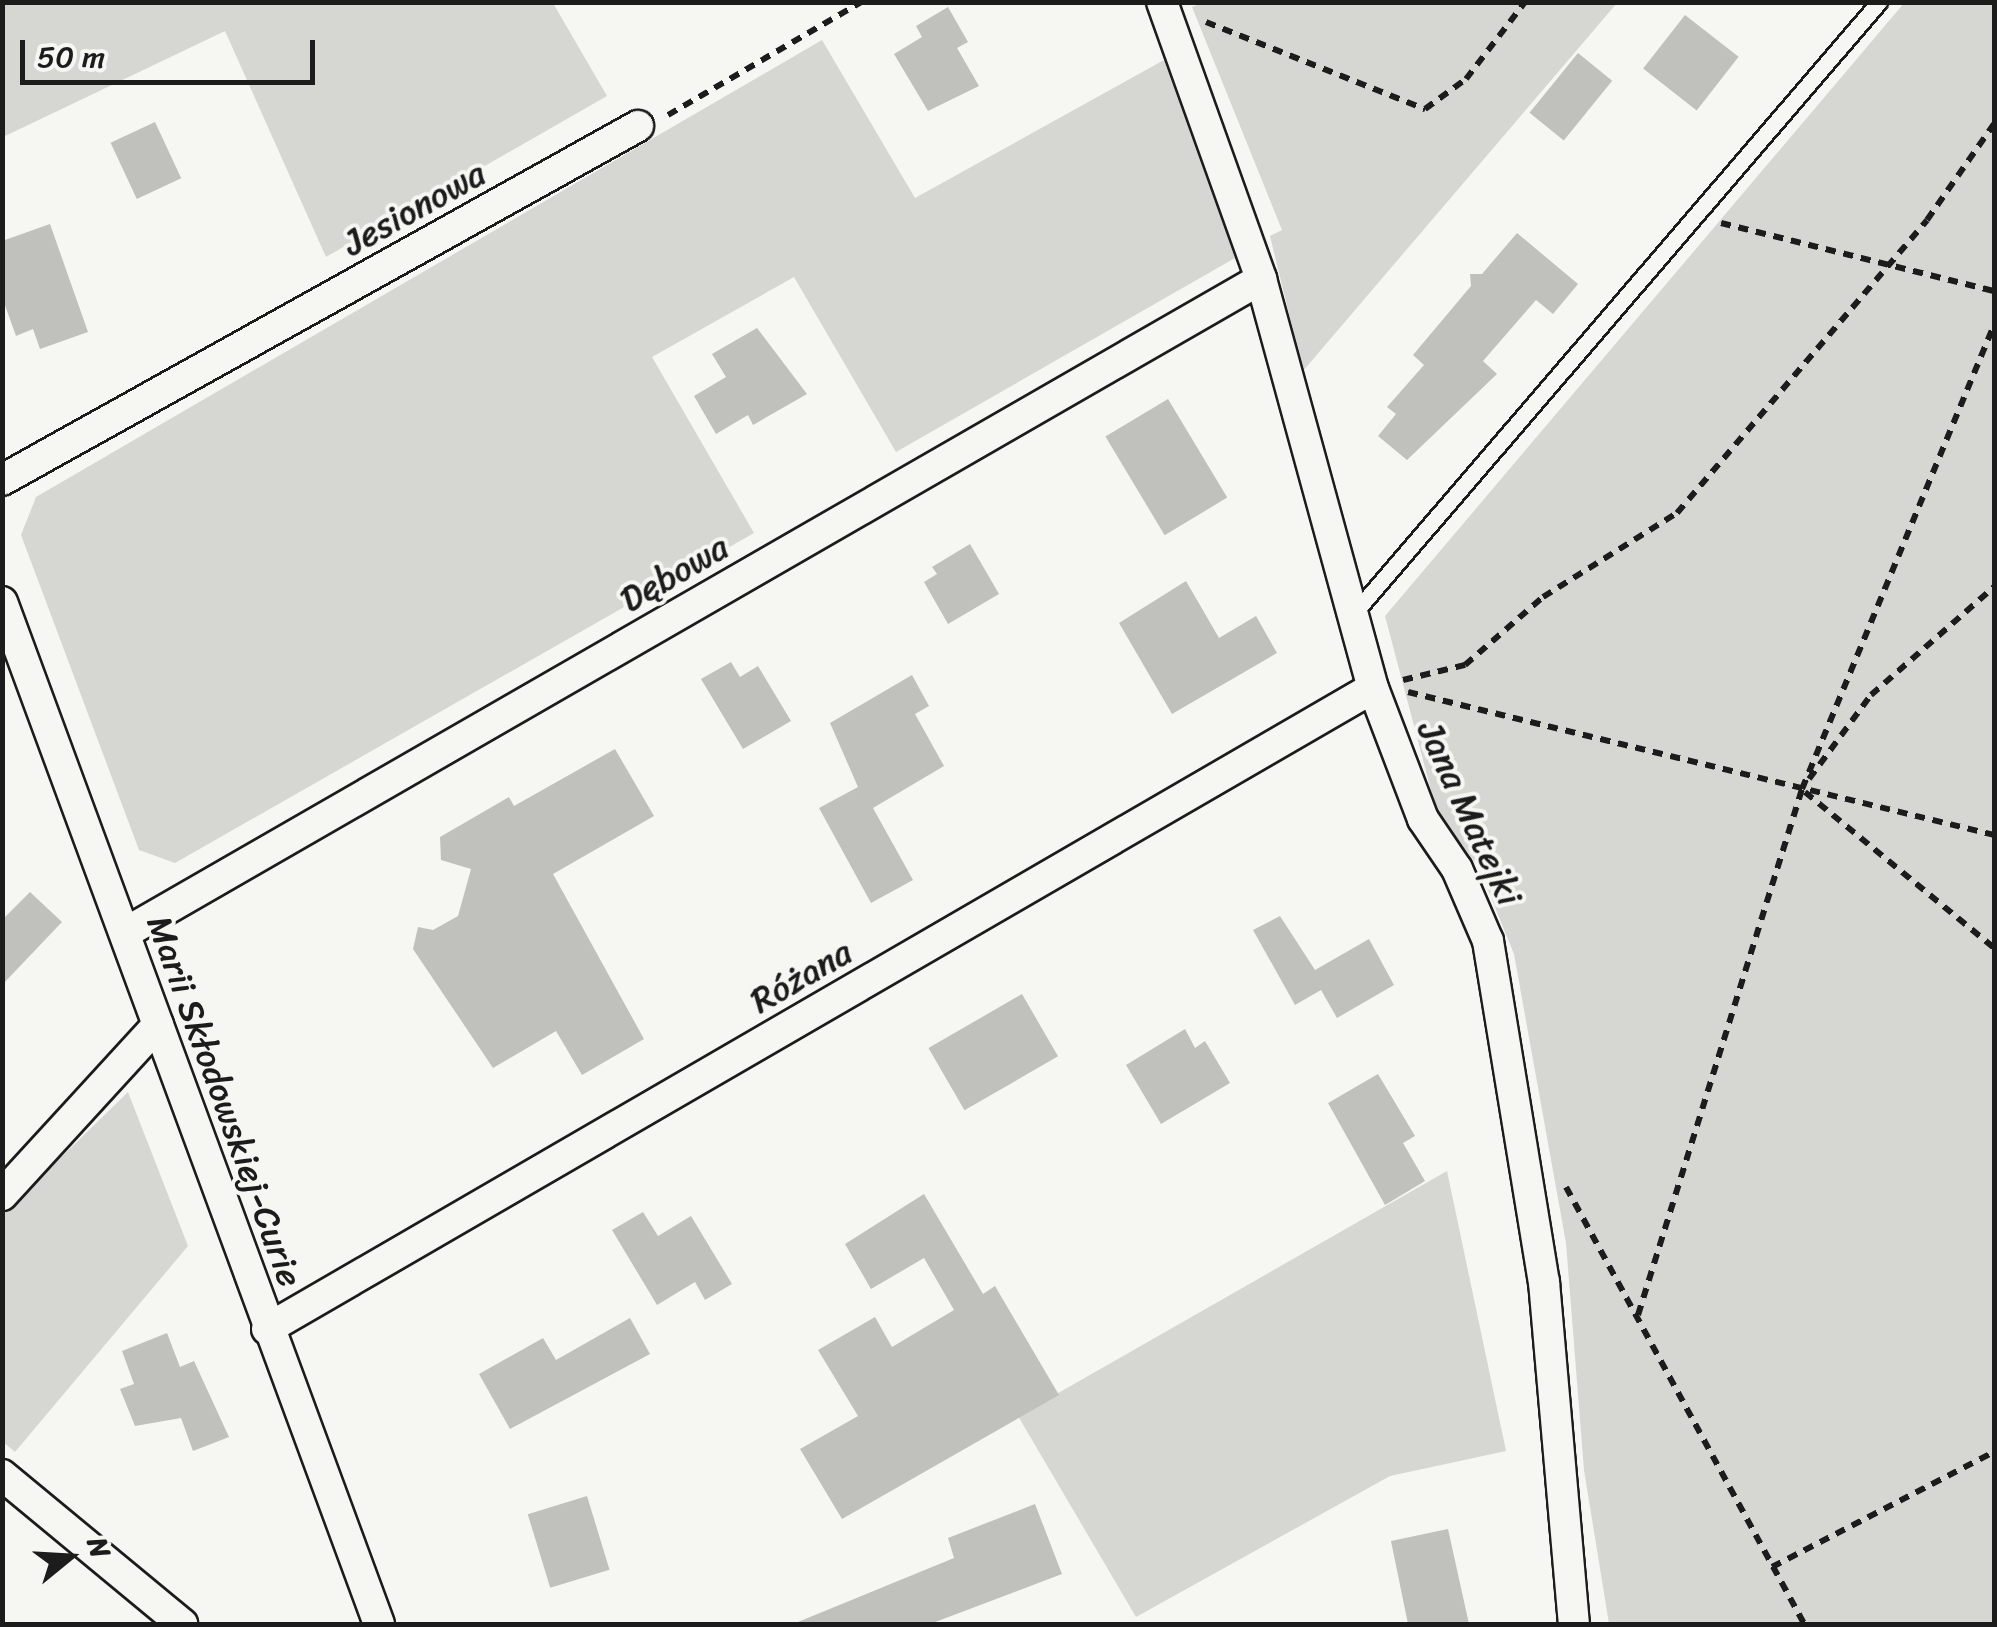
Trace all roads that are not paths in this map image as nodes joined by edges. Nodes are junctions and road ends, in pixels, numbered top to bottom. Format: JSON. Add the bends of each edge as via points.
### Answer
{"nodes":[{"id":1,"x":1880,"y":2,"type":"edge"},
{"id":2,"x":1162,"y":4,"type":"edge"},
{"id":3,"x":638,"y":126,"type":"road end"},
{"id":4,"x":1261,"y":279,"type":"junction"},
{"id":5,"x":2,"y":480,"type":"edge"},
{"id":6,"x":2,"y":602,"type":"edge"},
{"id":7,"x":1355,"y":612,"type":"junction"},
{"id":8,"x":1373,"y":688,"type":"junction"},
{"id":9,"x":125,"y":932,"type":"junction"},
{"id":10,"x":158,"y":1025,"type":"junction"},
{"id":11,"x":2,"y":1195,"type":"edge"},
{"id":12,"x":268,"y":1329,"type":"junction"},
{"id":13,"x":2,"y":1475,"type":"edge"},
{"id":14,"x":182,"y":1624,"type":"edge"},
{"id":15,"x":379,"y":1624,"type":"edge"},
{"id":16,"x":1574,"y":1624,"type":"edge"}],
"edges":[{"from":1,"to":7,"type":"lane"},
{"from":2,"to":4,"type":"street","name":"Jana Matejki"},
{"from":3,"to":5,"type":"street","name":"Jesionowa"},
{"from":4,"to":7,"type":"street","name":"Jana Matejki"},
{"from":4,"to":9,"type":"street","name":"Dębowa"},
{"from":6,"to":9,"type":"street","name":"Marii Skłodowskiej-Curie"},
{"from":7,"to":8,"type":"street","name":"Jana Matejki"},
{"from":8,"to":12,"type":"street","name":"Różana"},
{"from":8,"to":16,"type":"street","name":"Jana Matejki","via":[[1423,820],[1457,869],[1488,941],[1544,1282]]},
{"from":9,"to":10,"type":"street","name":"Marii Skłodowskiej-Curie"},
{"from":10,"to":11,"type":"street"},
{"from":10,"to":12,"type":"street","name":"Marii Skłodowskiej-Curie"},
{"from":12,"to":15,"type":"street","name":"Marii Skłodowskiej-Curie"},
{"from":13,"to":14,"type":"street"}]}
